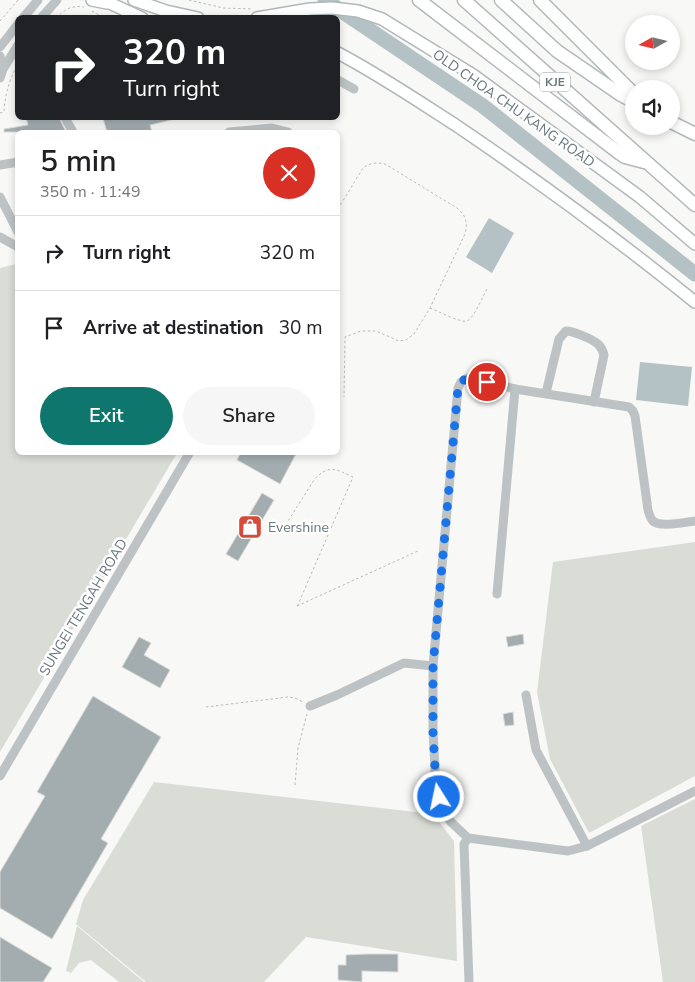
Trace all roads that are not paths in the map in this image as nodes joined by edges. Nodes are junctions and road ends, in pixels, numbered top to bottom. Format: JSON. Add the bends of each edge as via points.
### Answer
{"nodes":[{"id":1,"x":38,"y":0,"type":"edge"},
{"id":2,"x":57,"y":0,"type":"edge"},
{"id":3,"x":135,"y":0,"type":"edge"},
{"id":4,"x":419,"y":0,"type":"edge"},
{"id":5,"x":464,"y":0,"type":"edge"},
{"id":6,"x":501,"y":0,"type":"edge"},
{"id":7,"x":540,"y":0,"type":"edge"},
{"id":8,"x":105,"y":1,"type":"edge"},
{"id":9,"x":90,"y":6,"type":"edge"},
{"id":10,"x":257,"y":13,"type":"edge"},
{"id":11,"x":26,"y":15,"type":"edge"},
{"id":12,"x":44,"y":15,"type":"edge"},
{"id":13,"x":135,"y":15,"type":"edge"},
{"id":14,"x":184,"y":15,"type":"edge"},
{"id":15,"x":15,"y":28,"type":"edge"},
{"id":16,"x":15,"y":45,"type":"edge"},
{"id":17,"x":15,"y":48,"type":"edge"},
{"id":18,"x":0,"y":49,"type":"edge"},
{"id":19,"x":340,"y":54,"type":"edge"},
{"id":20,"x":0,"y":56,"type":"edge"},
{"id":21,"x":3,"y":69,"type":"junction"},
{"id":22,"x":0,"y":78,"type":"edge"},
{"id":23,"x":340,"y":81,"type":"edge"},
{"id":24,"x":625,"y":85,"type":"edge"},
{"id":25,"x":354,"y":89,"type":"dead end"},
{"id":26,"x":625,"y":97,"type":"edge"},
{"id":27,"x":680,"y":126,"type":"edge"},
{"id":28,"x":250,"y":130,"type":"edge"},
{"id":29,"x":280,"y":130,"type":"edge"},
{"id":30,"x":695,"y":134,"type":"edge"},
{"id":31,"x":15,"y":162,"type":"edge"},
{"id":32,"x":646,"y":162,"type":"junction"},
{"id":33,"x":0,"y":164,"type":"edge"},
{"id":34,"x":0,"y":198,"type":"edge"},
{"id":35,"x":695,"y":205,"type":"edge"},
{"id":36,"x":15,"y":226,"type":"edge"},
{"id":37,"x":0,"y":237,"type":"edge"},
{"id":38,"x":695,"y":244,"type":"edge"},
{"id":39,"x":15,"y":245,"type":"edge"},
{"id":40,"x":695,"y":302,"type":"edge"},
{"id":41,"x":515,"y":389,"type":"junction"},
{"id":42,"x":546,"y":393,"type":"junction"},
{"id":43,"x":594,"y":402,"type":"junction"},
{"id":44,"x":188,"y":455,"type":"edge"},
{"id":45,"x":695,"y":521,"type":"edge"},
{"id":46,"x":497,"y":594,"type":"dead end"},
{"id":47,"x":433,"y":666,"type":"junction"},
{"id":48,"x":526,"y":695,"type":"dead end"},
{"id":49,"x":310,"y":706,"type":"road end"},
{"id":50,"x":0,"y":776,"type":"edge"},
{"id":51,"x":695,"y":791,"type":"edge"},
{"id":52,"x":468,"y":838,"type":"junction"},
{"id":53,"x":587,"y":846,"type":"junction"},
{"id":54,"x":469,"y":982,"type":"edge"}],
"edges":[{"from":1,"to":11,"type":"street"},
{"from":2,"to":12,"type":"street"},
{"from":3,"to":14,"type":"main road"},
{"from":4,"to":32,"type":"highway","via":[[619,153]]},
{"from":5,"to":32,"type":"highway","number":"KJE"},
{"from":6,"to":26,"type":"highway","number":"KJE","via":[[557,50]]},
{"from":7,"to":24,"type":"highway"},
{"from":8,"to":9,"type":"main road"},
{"from":8,"to":13,"type":"main road"},
{"from":10,"to":38,"type":"main road","name":"OLD CHOA CHU KANG ROAD","via":[[332,8],[358,11],[382,19],[473,75],[640,197]]},
{"from":15,"to":18,"type":"street"},
{"from":16,"to":18,"type":"street"},
{"from":17,"to":21,"type":"street"},
{"from":19,"to":40,"type":"main road","via":[[386,80],[484,145]]},
{"from":20,"to":21,"type":"street"},
{"from":21,"to":22,"type":"street"},
{"from":23,"to":25,"type":"street"},
{"from":27,"to":30,"type":"highway"},
{"from":28,"to":29,"type":"street"},
{"from":31,"to":33,"type":"street"},
{"from":32,"to":35,"type":"highway","number":"KJE"},
{"from":34,"to":36,"type":"street"},
{"from":37,"to":39,"type":"street"},
{"from":41,"to":42,"type":"street"},
{"from":41,"to":46,"type":"street"},
{"from":41,"to":47,"type":"street","via":[[468,378],[460,382],[458,388]]},
{"from":42,"to":43,"type":"street"},
{"from":42,"to":43,"type":"street","via":[[560,339],[566,332],[573,331],[597,342],[602,348],[604,355]]},
{"from":43,"to":45,"type":"street","via":[[629,407],[633,411],[648,510],[654,523]]},
{"from":44,"to":50,"type":"street","name":"SUNGEI TENGAH ROAD"},
{"from":47,"to":49,"type":"street","via":[[404,663]]},
{"from":47,"to":52,"type":"street","via":[[436,786],[442,808]]},
{"from":48,"to":53,"type":"street","via":[[536,750]]},
{"from":51,"to":53,"type":"street"},
{"from":52,"to":53,"type":"street","via":[[568,852]]},
{"from":52,"to":54,"type":"street","via":[[464,844]]}]}
